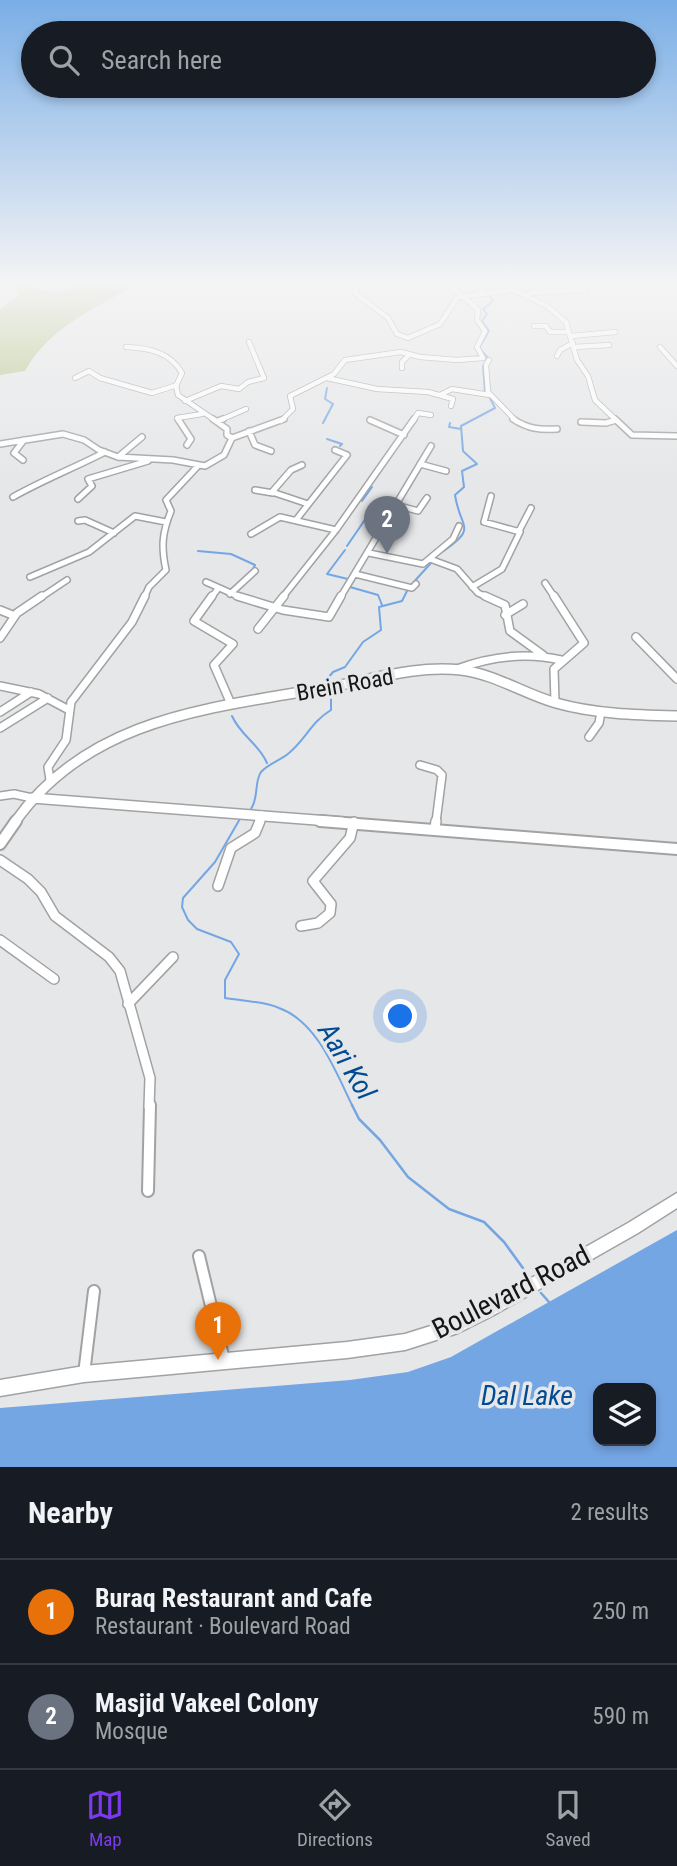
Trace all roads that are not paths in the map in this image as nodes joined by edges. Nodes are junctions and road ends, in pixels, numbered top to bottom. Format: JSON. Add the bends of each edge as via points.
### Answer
{"nodes":[{"id":1,"x":145,"y":348,"type":"edge"},
{"id":2,"x":252,"y":348,"type":"edge"},
{"id":3,"x":406,"y":348,"type":"edge"},
{"id":4,"x":478,"y":348,"type":"edge"},
{"id":5,"x":564,"y":348,"type":"edge"},
{"id":6,"x":575,"y":348,"type":"edge"},
{"id":7,"x":661,"y":348,"type":"edge"},
{"id":8,"x":401,"y":352,"type":"junction"},
{"id":9,"x":409,"y":355,"type":"junction"},
{"id":10,"x":557,"y":356,"type":"dead end"},
{"id":11,"x":489,"y":360,"type":"dead end"},
{"id":12,"x":677,"y":366,"type":"edge"},
{"id":13,"x":402,"y":368,"type":"dead end"},
{"id":14,"x":75,"y":378,"type":"dead end"},
{"id":15,"x":326,"y":378,"type":"junction"},
{"id":16,"x":177,"y":385,"type":"junction"},
{"id":17,"x":440,"y":395,"type":"junction"},
{"id":18,"x":488,"y":395,"type":"junction"},
{"id":19,"x":185,"y":401,"type":"junction"},
{"id":20,"x":452,"y":406,"type":"dead end"},
{"id":21,"x":246,"y":409,"type":"dead end"},
{"id":22,"x":203,"y":414,"type":"junction"},
{"id":23,"x":431,"y":415,"type":"dead end"},
{"id":24,"x":370,"y":420,"type":"dead end"},
{"id":25,"x":616,"y":420,"type":"junction"},
{"id":26,"x":218,"y":421,"type":"junction"},
{"id":27,"x":581,"y":422,"type":"dead end"},
{"id":28,"x":558,"y":429,"type":"dead end"},
{"id":29,"x":248,"y":431,"type":"junction"},
{"id":30,"x":404,"y":435,"type":"junction"},
{"id":31,"x":677,"y":436,"type":"edge"},
{"id":32,"x":142,"y":438,"type":"dead end"},
{"id":33,"x":232,"y":438,"type":"junction"},
{"id":34,"x":25,"y":440,"type":"junction"},
{"id":35,"x":0,"y":444,"type":"edge"},
{"id":36,"x":187,"y":445,"type":"dead end"},
{"id":37,"x":431,"y":446,"type":"dead end"},
{"id":38,"x":335,"y":450,"type":"dead end"},
{"id":39,"x":271,"y":451,"type":"dead end"},
{"id":40,"x":105,"y":452,"type":"junction"},
{"id":41,"x":118,"y":457,"type":"junction"},
{"id":42,"x":23,"y":460,"type":"dead end"},
{"id":43,"x":152,"y":460,"type":"junction"},
{"id":44,"x":302,"y":464,"type":"dead end"},
{"id":45,"x":420,"y":464,"type":"junction"},
{"id":46,"x":197,"y":467,"type":"junction"},
{"id":47,"x":446,"y":471,"type":"dead end"},
{"id":48,"x":255,"y":489,"type":"dead end"},
{"id":49,"x":272,"y":493,"type":"junction"},
{"id":50,"x":491,"y":496,"type":"dead end"},
{"id":51,"x":13,"y":497,"type":"dead end"},
{"id":52,"x":427,"y":498,"type":"dead end"},
{"id":53,"x":78,"y":499,"type":"dead end"},
{"id":54,"x":308,"y":504,"type":"junction"},
{"id":55,"x":396,"y":505,"type":"junction"},
{"id":56,"x":531,"y":508,"type":"dead end"},
{"id":57,"x":296,"y":520,"type":"junction"},
{"id":58,"x":78,"y":521,"type":"dead end"},
{"id":59,"x":166,"y":522,"type":"junction"},
{"id":60,"x":459,"y":526,"type":"dead end"},
{"id":61,"x":336,"y":530,"type":"junction"},
{"id":62,"x":519,"y":531,"type":"junction"},
{"id":63,"x":114,"y":533,"type":"junction"},
{"id":64,"x":251,"y":534,"type":"dead end"},
{"id":65,"x":369,"y":553,"type":"junction"},
{"id":66,"x":432,"y":560,"type":"junction"},
{"id":67,"x":255,"y":572,"type":"dead end"},
{"id":68,"x":355,"y":574,"type":"junction"},
{"id":69,"x":30,"y":577,"type":"dead end"},
{"id":70,"x":66,"y":580,"type":"dead end"},
{"id":71,"x":206,"y":582,"type":"dead end"},
{"id":72,"x":545,"y":583,"type":"dead end"},
{"id":73,"x":411,"y":586,"type":"dead end"},
{"id":74,"x":472,"y":587,"type":"junction"},
{"id":75,"x":217,"y":590,"type":"junction"},
{"id":76,"x":230,"y":594,"type":"junction"},
{"id":77,"x":523,"y":604,"type":"dead end"},
{"id":78,"x":275,"y":607,"type":"junction"},
{"id":79,"x":0,"y":610,"type":"edge"},
{"id":80,"x":505,"y":615,"type":"junction"},
{"id":81,"x":15,"y":616,"type":"junction"},
{"id":82,"x":258,"y":629,"type":"dead end"},
{"id":83,"x":636,"y":637,"type":"dead end"},
{"id":84,"x":0,"y":638,"type":"edge"},
{"id":85,"x":543,"y":655,"type":"junction"},
{"id":86,"x":561,"y":660,"type":"junction"},
{"id":87,"x":457,"y":670,"type":"junction"},
{"id":88,"x":677,"y":679,"type":"edge"},
{"id":89,"x":0,"y":686,"type":"edge"},
{"id":90,"x":31,"y":692,"type":"junction"},
{"id":91,"x":48,"y":698,"type":"junction"},
{"id":92,"x":555,"y":702,"type":"junction"},
{"id":93,"x":231,"y":704,"type":"junction"},
{"id":94,"x":69,"y":710,"type":"junction"},
{"id":95,"x":0,"y":712,"type":"edge"},
{"id":96,"x":601,"y":712,"type":"junction"},
{"id":97,"x":677,"y":716,"type":"edge"},
{"id":98,"x":0,"y":729,"type":"edge"},
{"id":99,"x":589,"y":737,"type":"dead end"},
{"id":100,"x":420,"y":765,"type":"dead end"},
{"id":101,"x":50,"y":780,"type":"junction"},
{"id":102,"x":0,"y":796,"type":"edge"},
{"id":103,"x":32,"y":798,"type":"junction"},
{"id":104,"x":262,"y":815,"type":"junction"},
{"id":105,"x":354,"y":822,"type":"junction"},
{"id":106,"x":435,"y":828,"type":"junction"},
{"id":107,"x":0,"y":844,"type":"edge"},
{"id":108,"x":677,"y":849,"type":"edge"},
{"id":109,"x":0,"y":860,"type":"edge"},
{"id":110,"x":218,"y":886,"type":"dead end"},
{"id":111,"x":301,"y":926,"type":"dead end"},
{"id":112,"x":0,"y":940,"type":"edge"},
{"id":113,"x":173,"y":957,"type":"dead end"},
{"id":114,"x":54,"y":979,"type":"dead end"},
{"id":115,"x":128,"y":1004,"type":"junction"},
{"id":116,"x":149,"y":1191,"type":"dead end"},
{"id":117,"x":677,"y":1200,"type":"edge"},
{"id":118,"x":199,"y":1256,"type":"dead end"},
{"id":119,"x":94,"y":1291,"type":"dead end"},
{"id":120,"x":225,"y":1360,"type":"junction"},
{"id":121,"x":84,"y":1374,"type":"junction"},
{"id":122,"x":0,"y":1388,"type":"edge"}],
"edges":[{"from":1,"to":16,"type":"street","via":[[166,355],[181,371]]},
{"from":2,"to":19,"type":"street","via":[[264,378],[239,389],[222,386]]},
{"from":3,"to":8,"type":"street"},
{"from":4,"to":9,"type":"street","via":[[483,358],[461,361]]},
{"from":5,"to":10,"type":"street"},
{"from":6,"to":25,"type":"street","via":[[595,400]]},
{"from":7,"to":12,"type":"street"},
{"from":8,"to":9,"type":"street"},
{"from":8,"to":15,"type":"street","via":[[345,360]]},
{"from":9,"to":13,"type":"street"},
{"from":11,"to":18,"type":"street"},
{"from":14,"to":16,"type":"street","via":[[89,371],[153,393]]},
{"from":15,"to":17,"type":"street"},
{"from":15,"to":29,"type":"street","via":[[293,393],[289,400],[292,411],[285,419]]},
{"from":16,"to":19,"type":"street","via":[[177,393]]},
{"from":17,"to":18,"type":"street","via":[[450,390]]},
{"from":17,"to":20,"type":"street","via":[[455,400]]},
{"from":18,"to":28,"type":"street","via":[[524,426]]},
{"from":19,"to":22,"type":"street"},
{"from":21,"to":26,"type":"street"},
{"from":22,"to":26,"type":"street"},
{"from":22,"to":36,"type":"street","via":[[177,418],[191,439]]},
{"from":23,"to":30,"type":"street","via":[[418,413]]},
{"from":24,"to":30,"type":"street"},
{"from":25,"to":27,"type":"street"},
{"from":25,"to":31,"type":"street","via":[[632,435]]},
{"from":26,"to":33,"type":"street"},
{"from":29,"to":33,"type":"street"},
{"from":29,"to":39,"type":"street","via":[[253,443]]},
{"from":30,"to":61,"type":"street"},
{"from":32,"to":41,"type":"street"},
{"from":33,"to":46,"type":"street","via":[[225,455]]},
{"from":34,"to":35,"type":"street"},
{"from":34,"to":40,"type":"street","via":[[63,434]]},
{"from":34,"to":42,"type":"street","via":[[14,453]]},
{"from":37,"to":45,"type":"street"},
{"from":38,"to":54,"type":"street","via":[[347,455]]},
{"from":40,"to":41,"type":"street"},
{"from":40,"to":51,"type":"street"},
{"from":41,"to":43,"type":"street"},
{"from":43,"to":46,"type":"street"},
{"from":43,"to":53,"type":"street","via":[[88,479],[92,486]]},
{"from":44,"to":49,"type":"street"},
{"from":45,"to":47,"type":"street"},
{"from":45,"to":55,"type":"street"},
{"from":46,"to":59,"type":"street","via":[[167,499],[171,512]]},
{"from":48,"to":49,"type":"street"},
{"from":49,"to":54,"type":"street"},
{"from":50,"to":62,"type":"street","via":[[484,522]]},
{"from":52,"to":55,"type":"street","via":[[418,511]]},
{"from":54,"to":57,"type":"street"},
{"from":55,"to":65,"type":"street"},
{"from":56,"to":62,"type":"street"},
{"from":57,"to":61,"type":"street"},
{"from":57,"to":64,"type":"street","via":[[277,518]]},
{"from":58,"to":63,"type":"street"},
{"from":59,"to":63,"type":"street","via":[[136,516]]},
{"from":59,"to":94,"type":"street","via":[[161,550],[166,570],[149,587],[132,622]]},
{"from":60,"to":66,"type":"street"},
{"from":61,"to":78,"type":"street"},
{"from":62,"to":74,"type":"street","via":[[502,569]]},
{"from":63,"to":69,"type":"street","via":[[82,556]]},
{"from":65,"to":66,"type":"street","via":[[420,564]]},
{"from":65,"to":68,"type":"street"},
{"from":66,"to":74,"type":"street","via":[[457,569]]},
{"from":67,"to":76,"type":"street"},
{"from":68,"to":73,"type":"street"},
{"from":68,"to":78,"type":"street","via":[[329,617]]},
{"from":70,"to":81,"type":"street"},
{"from":71,"to":75,"type":"street"},
{"from":72,"to":86,"type":"street","via":[[584,641]]},
{"from":74,"to":80,"type":"street","via":[[505,605]]},
{"from":75,"to":76,"type":"street"},
{"from":75,"to":93,"type":"street","via":[[194,621],[233,644],[214,665]]},
{"from":76,"to":78,"type":"street"},
{"from":77,"to":80,"type":"street"},
{"from":78,"to":82,"type":"street"},
{"from":79,"to":81,"type":"street"},
{"from":80,"to":85,"type":"street","via":[[513,634]]},
{"from":81,"to":84,"type":"street"},
{"from":83,"to":88,"type":"street"},
{"from":85,"to":86,"type":"street"},
{"from":85,"to":87,"type":"street","via":[[499,657]]},
{"from":86,"to":92,"type":"street","via":[[554,669]]},
{"from":87,"to":92,"type":"street","name":"Brein Road","via":[[479,673]]},
{"from":87,"to":93,"type":"street","name":"Brein Road"},
{"from":89,"to":90,"type":"street"},
{"from":90,"to":91,"type":"street"},
{"from":90,"to":95,"type":"street"},
{"from":91,"to":94,"type":"street"},
{"from":91,"to":98,"type":"street"},
{"from":92,"to":96,"type":"street","name":"Brein Road"},
{"from":93,"to":101,"type":"street","name":"Brein Road","via":[[133,730]]},
{"from":94,"to":101,"type":"street","via":[[65,740],[48,767]]},
{"from":96,"to":97,"type":"street","name":"Brein Road"},
{"from":96,"to":99,"type":"street"},
{"from":100,"to":106,"type":"street","via":[[442,775]]},
{"from":101,"to":103,"type":"street","name":"Brein Road"},
{"from":102,"to":103,"type":"street"},
{"from":103,"to":104,"type":"street"},
{"from":103,"to":107,"type":"street","name":"Brein Road"},
{"from":104,"to":105,"type":"street"},
{"from":104,"to":110,"type":"street","via":[[255,833],[231,848]]},
{"from":105,"to":106,"type":"street"},
{"from":105,"to":111,"type":"street","via":[[350,838],[313,881],[331,904],[330,913],[318,923]]},
{"from":106,"to":108,"type":"street"},
{"from":109,"to":115,"type":"street","via":[[28,879],[63,923],[114,963]]},
{"from":112,"to":114,"type":"street"},
{"from":113,"to":115,"type":"street"},
{"from":115,"to":116,"type":"street","via":[[150,1078]]},
{"from":117,"to":120,"type":"main road","name":"Boulevard Road","via":[[487,1311],[433,1334],[378,1347]]},
{"from":118,"to":120,"type":"street"},
{"from":119,"to":121,"type":"street"},
{"from":120,"to":121,"type":"main road","name":"Boulevard Road"},
{"from":121,"to":122,"type":"main road","name":"Boulevard Road"}]}
